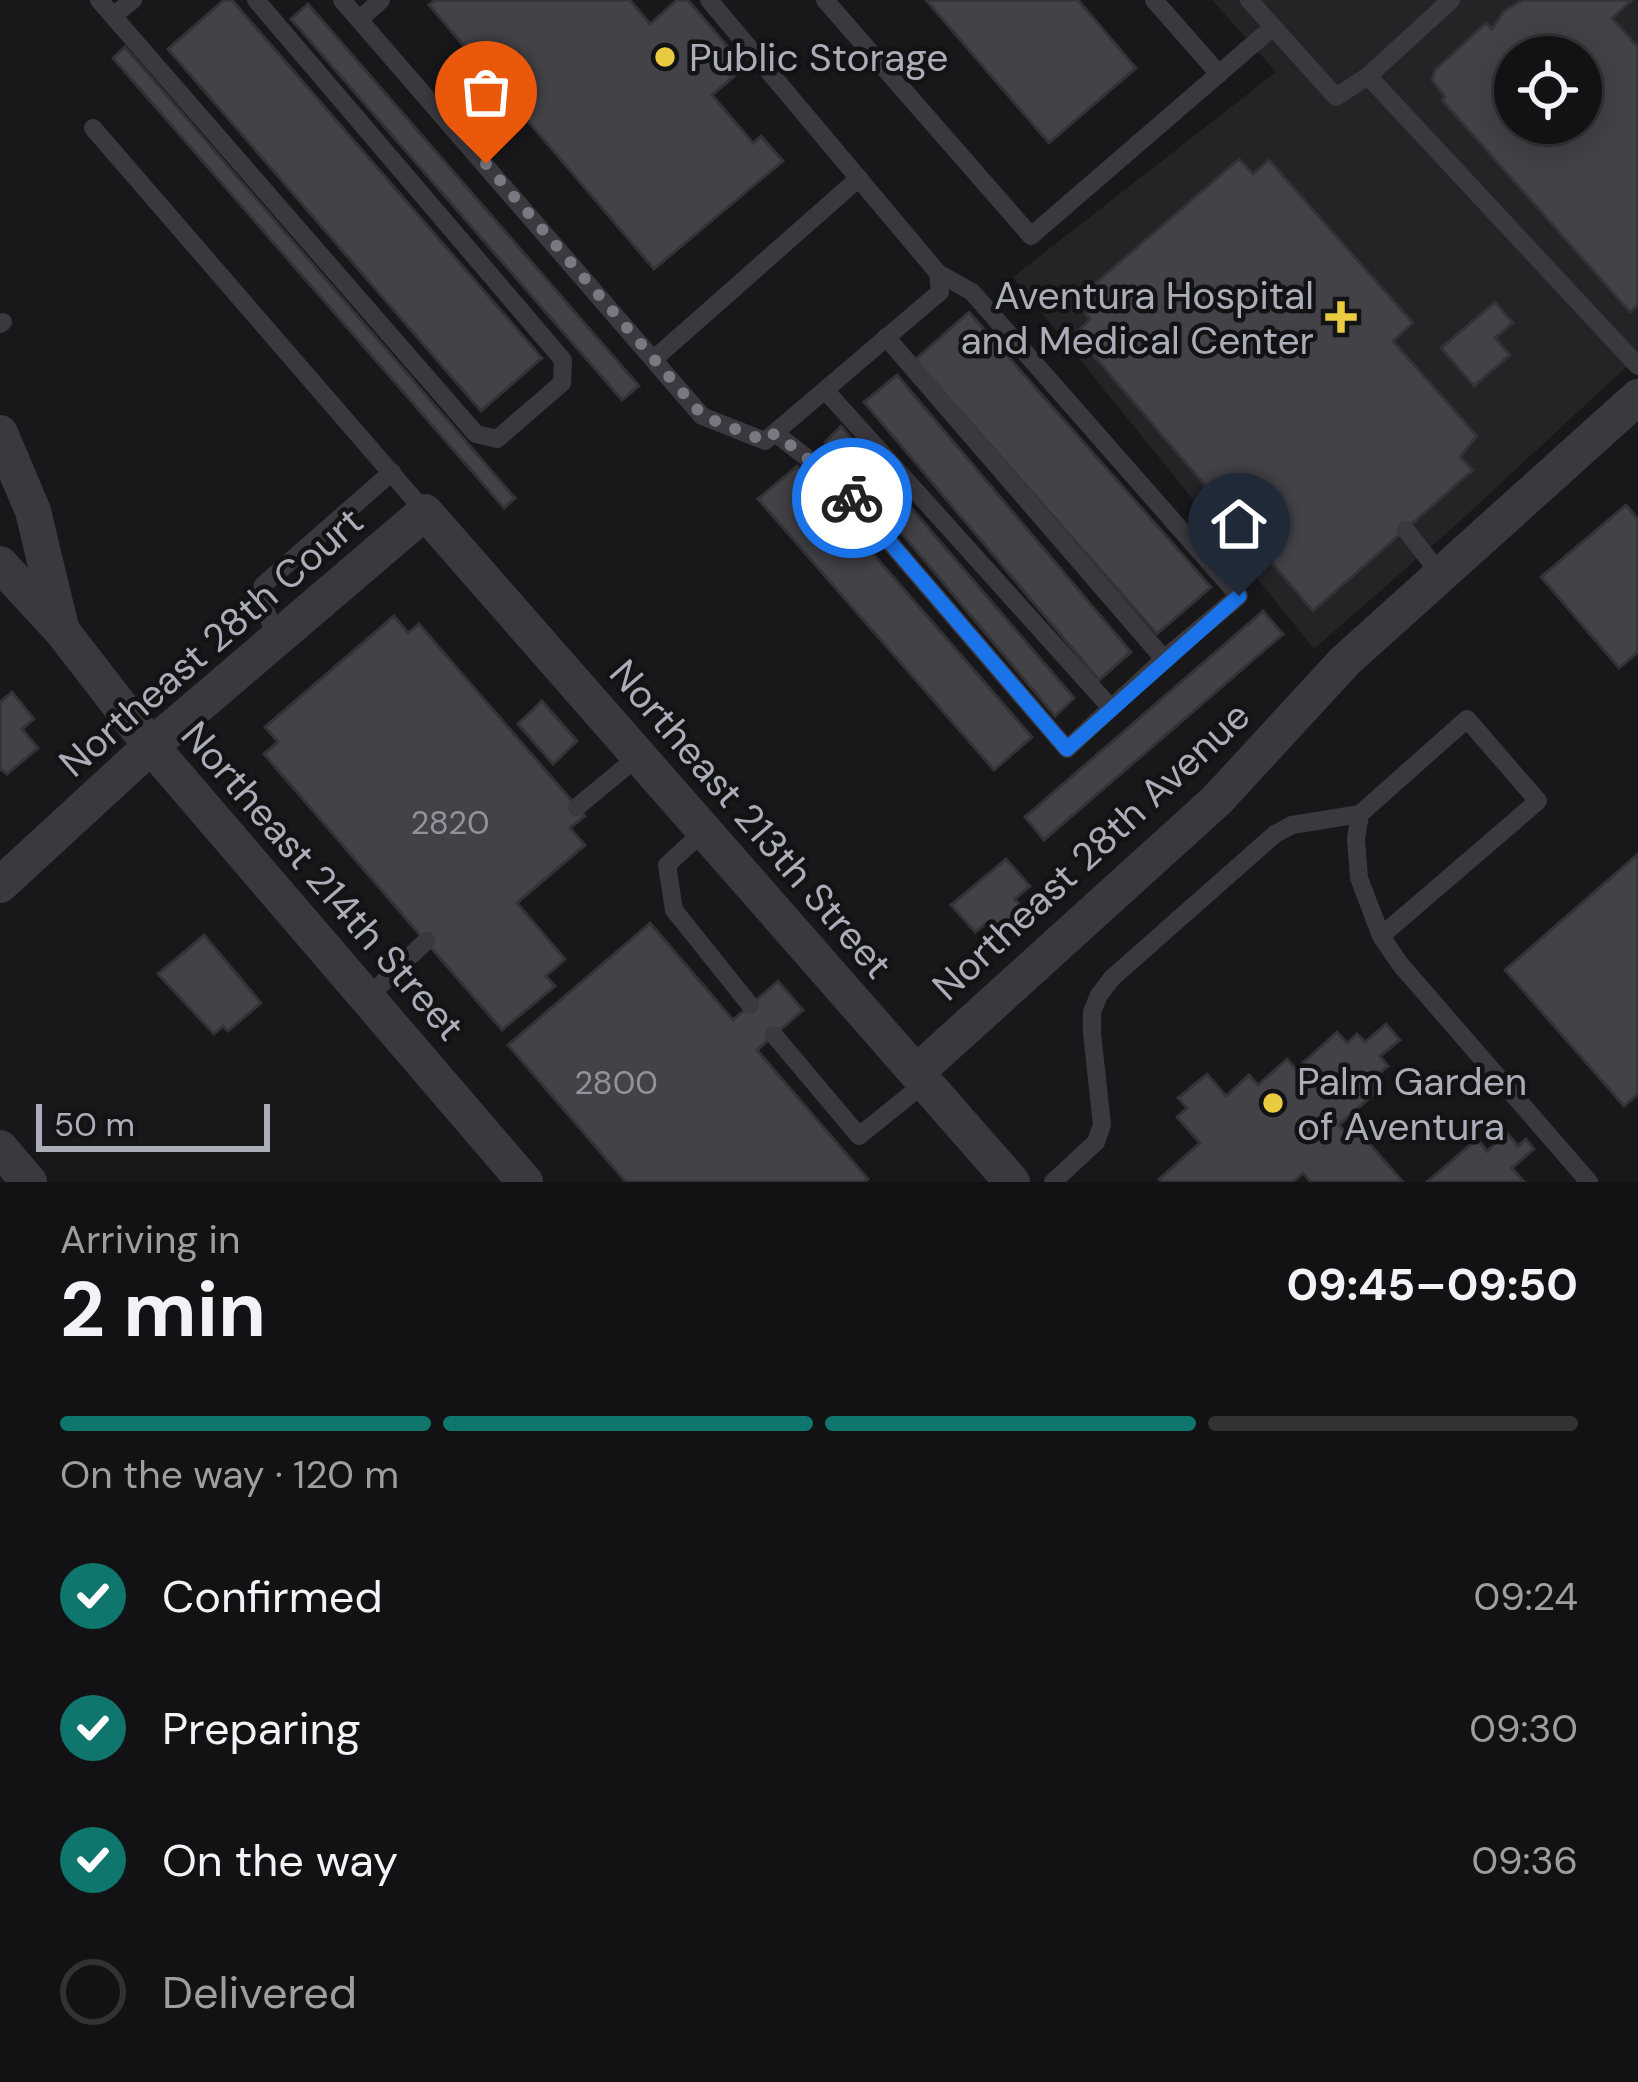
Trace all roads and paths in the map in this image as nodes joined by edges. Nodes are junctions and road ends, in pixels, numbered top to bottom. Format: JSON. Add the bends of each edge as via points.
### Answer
{"nodes":[{"id":1,"x":99,"y":0,"type":"edge"},
{"id":2,"x":133,"y":0,"type":"edge"},
{"id":3,"x":256,"y":0,"type":"edge"},
{"id":4,"x":342,"y":0,"type":"edge"},
{"id":5,"x":381,"y":0,"type":"edge"},
{"id":6,"x":709,"y":0,"type":"edge"},
{"id":7,"x":825,"y":0,"type":"edge"},
{"id":8,"x":1154,"y":0,"type":"edge"},
{"id":9,"x":1249,"y":0,"type":"edge"},
{"id":10,"x":1451,"y":0,"type":"edge"},
{"id":11,"x":113,"y":16,"type":"junction"},
{"id":12,"x":360,"y":19,"type":"junction"},
{"id":13,"x":1273,"y":28,"type":"junction"},
{"id":14,"x":1219,"y":74,"type":"junction"},
{"id":15,"x":1368,"y":76,"type":"junction"},
{"id":16,"x":93,"y":128,"type":"dead end"},
{"id":17,"x":859,"y":178,"type":"junction"},
{"id":18,"x":938,"y":273,"type":"junction"},
{"id":19,"x":886,"y":338,"type":"junction"},
{"id":20,"x":654,"y":359,"type":"junction"},
{"id":21,"x":1638,"y":366,"type":"edge"},
{"id":22,"x":825,"y":390,"type":"junction"},
{"id":23,"x":1635,"y":405,"type":"edge"},
{"id":24,"x":775,"y":433,"type":"junction"},
{"id":25,"x":0,"y":434,"type":"edge"},
{"id":26,"x":392,"y":472,"type":"junction"},
{"id":27,"x":425,"y":512,"type":"junction"},
{"id":28,"x":1406,"y":530,"type":"dead end"},
{"id":29,"x":0,"y":563,"type":"edge"},
{"id":30,"x":1441,"y":574,"type":"junction"},
{"id":31,"x":62,"y":631,"type":"junction"},
{"id":32,"x":276,"y":638,"type":"junction"},
{"id":33,"x":1164,"y":659,"type":"junction"},
{"id":34,"x":1111,"y":708,"type":"junction"},
{"id":35,"x":151,"y":746,"type":"junction"},
{"id":36,"x":640,"y":755,"type":"junction"},
{"id":37,"x":577,"y":807,"type":"dead end"},
{"id":38,"x":1360,"y":814,"type":"junction"},
{"id":39,"x":705,"y":830,"type":"junction"},
{"id":40,"x":0,"y":885,"type":"edge"},
{"id":41,"x":1381,"y":936,"type":"junction"},
{"id":42,"x":426,"y":941,"type":"dead end"},
{"id":43,"x":367,"y":998,"type":"junction"},
{"id":44,"x":750,"y":1005,"type":"dead end"},
{"id":45,"x":774,"y":1035,"type":"dead end"},
{"id":46,"x":922,"y":1077,"type":"junction"},
{"id":47,"x":0,"y":1148,"type":"edge"},
{"id":48,"x":29,"y":1182,"type":"edge"},
{"id":49,"x":525,"y":1182,"type":"edge"},
{"id":50,"x":1012,"y":1182,"type":"edge"},
{"id":51,"x":1053,"y":1182,"type":"edge"},
{"id":52,"x":1589,"y":1182,"type":"edge"}],
"edges":[{"from":1,"to":11,"type":"lane"},
{"from":2,"to":11,"type":"lane"},
{"from":3,"to":11,"type":"lane","via":[[563,360],[562,383],[497,439],[476,434]]},
{"from":4,"to":12,"type":"lane"},
{"from":5,"to":12,"type":"lane"},
{"from":6,"to":17,"type":"lane"},
{"from":7,"to":14,"type":"lane","via":[[1031,236]]},
{"from":8,"to":14,"type":"lane"},
{"from":9,"to":13,"type":"lane"},
{"from":10,"to":15,"type":"lane"},
{"from":12,"to":20,"type":"lane"},
{"from":13,"to":14,"type":"lane"},
{"from":13,"to":15,"type":"lane","via":[[1336,98]]},
{"from":15,"to":21,"type":"lane"},
{"from":16,"to":26,"type":"lane","via":[[164,219]]},
{"from":17,"to":18,"type":"lane"},
{"from":17,"to":20,"type":"lane"},
{"from":18,"to":19,"type":"lane","via":[[940,292]]},
{"from":18,"to":33,"type":"lane","via":[[973,292],[1239,596]]},
{"from":19,"to":22,"type":"lane"},
{"from":19,"to":33,"type":"lane"},
{"from":20,"to":24,"type":"lane","via":[[703,416],[765,441]]},
{"from":22,"to":24,"type":"lane"},
{"from":22,"to":34,"type":"lane"},
{"from":23,"to":30,"type":"street","name":"Northeast 28th Avenue"},
{"from":24,"to":34,"type":"lane","via":[[838,482],[1067,749]]},
{"from":25,"to":31,"type":"street","name":"Northeast 214th Street","via":[[33,512]]},
{"from":26,"to":27,"type":"lane"},
{"from":26,"to":32,"type":"lane","via":[[263,584]]},
{"from":27,"to":32,"type":"street","name":"Northeast 28th Court"},
{"from":27,"to":36,"type":"street","name":"Northeast 213th Street"},
{"from":28,"to":30,"type":"lane"},
{"from":29,"to":31,"type":"street","name":"Northeast 214th Street"},
{"from":30,"to":46,"type":"street","name":"Northeast 28th Avenue","via":[[1345,661],[1217,800]]},
{"from":31,"to":35,"type":"street","name":"Northeast 214th Street"},
{"from":32,"to":35,"type":"street","name":"Northeast 28th Court"},
{"from":33,"to":34,"type":"lane"},
{"from":35,"to":40,"type":"street","name":"Northeast 28th Court"},
{"from":35,"to":43,"type":"street","name":"Northeast 214th Street"},
{"from":36,"to":37,"type":"lane"},
{"from":36,"to":39,"type":"street","name":"Northeast 213th Street"},
{"from":38,"to":41,"type":"lane","via":[[1359,878]]},
{"from":38,"to":41,"type":"lane","via":[[1467,718],[1538,801]]},
{"from":38,"to":51,"type":"lane","via":[[1275,834],[1112,978],[1093,1012],[1102,1125],[1096,1142]]},
{"from":39,"to":44,"type":"lane","via":[[667,865],[674,910]]},
{"from":39,"to":46,"type":"street","name":"Northeast 213th Street"},
{"from":41,"to":52,"type":"lane"},
{"from":42,"to":43,"type":"lane"},
{"from":43,"to":49,"type":"street","name":"Northeast 214th Street"},
{"from":45,"to":46,"type":"lane","via":[[859,1136]]},
{"from":46,"to":50,"type":"street","name":"Northeast 213th Street"},
{"from":47,"to":48,"type":"street"}]}
